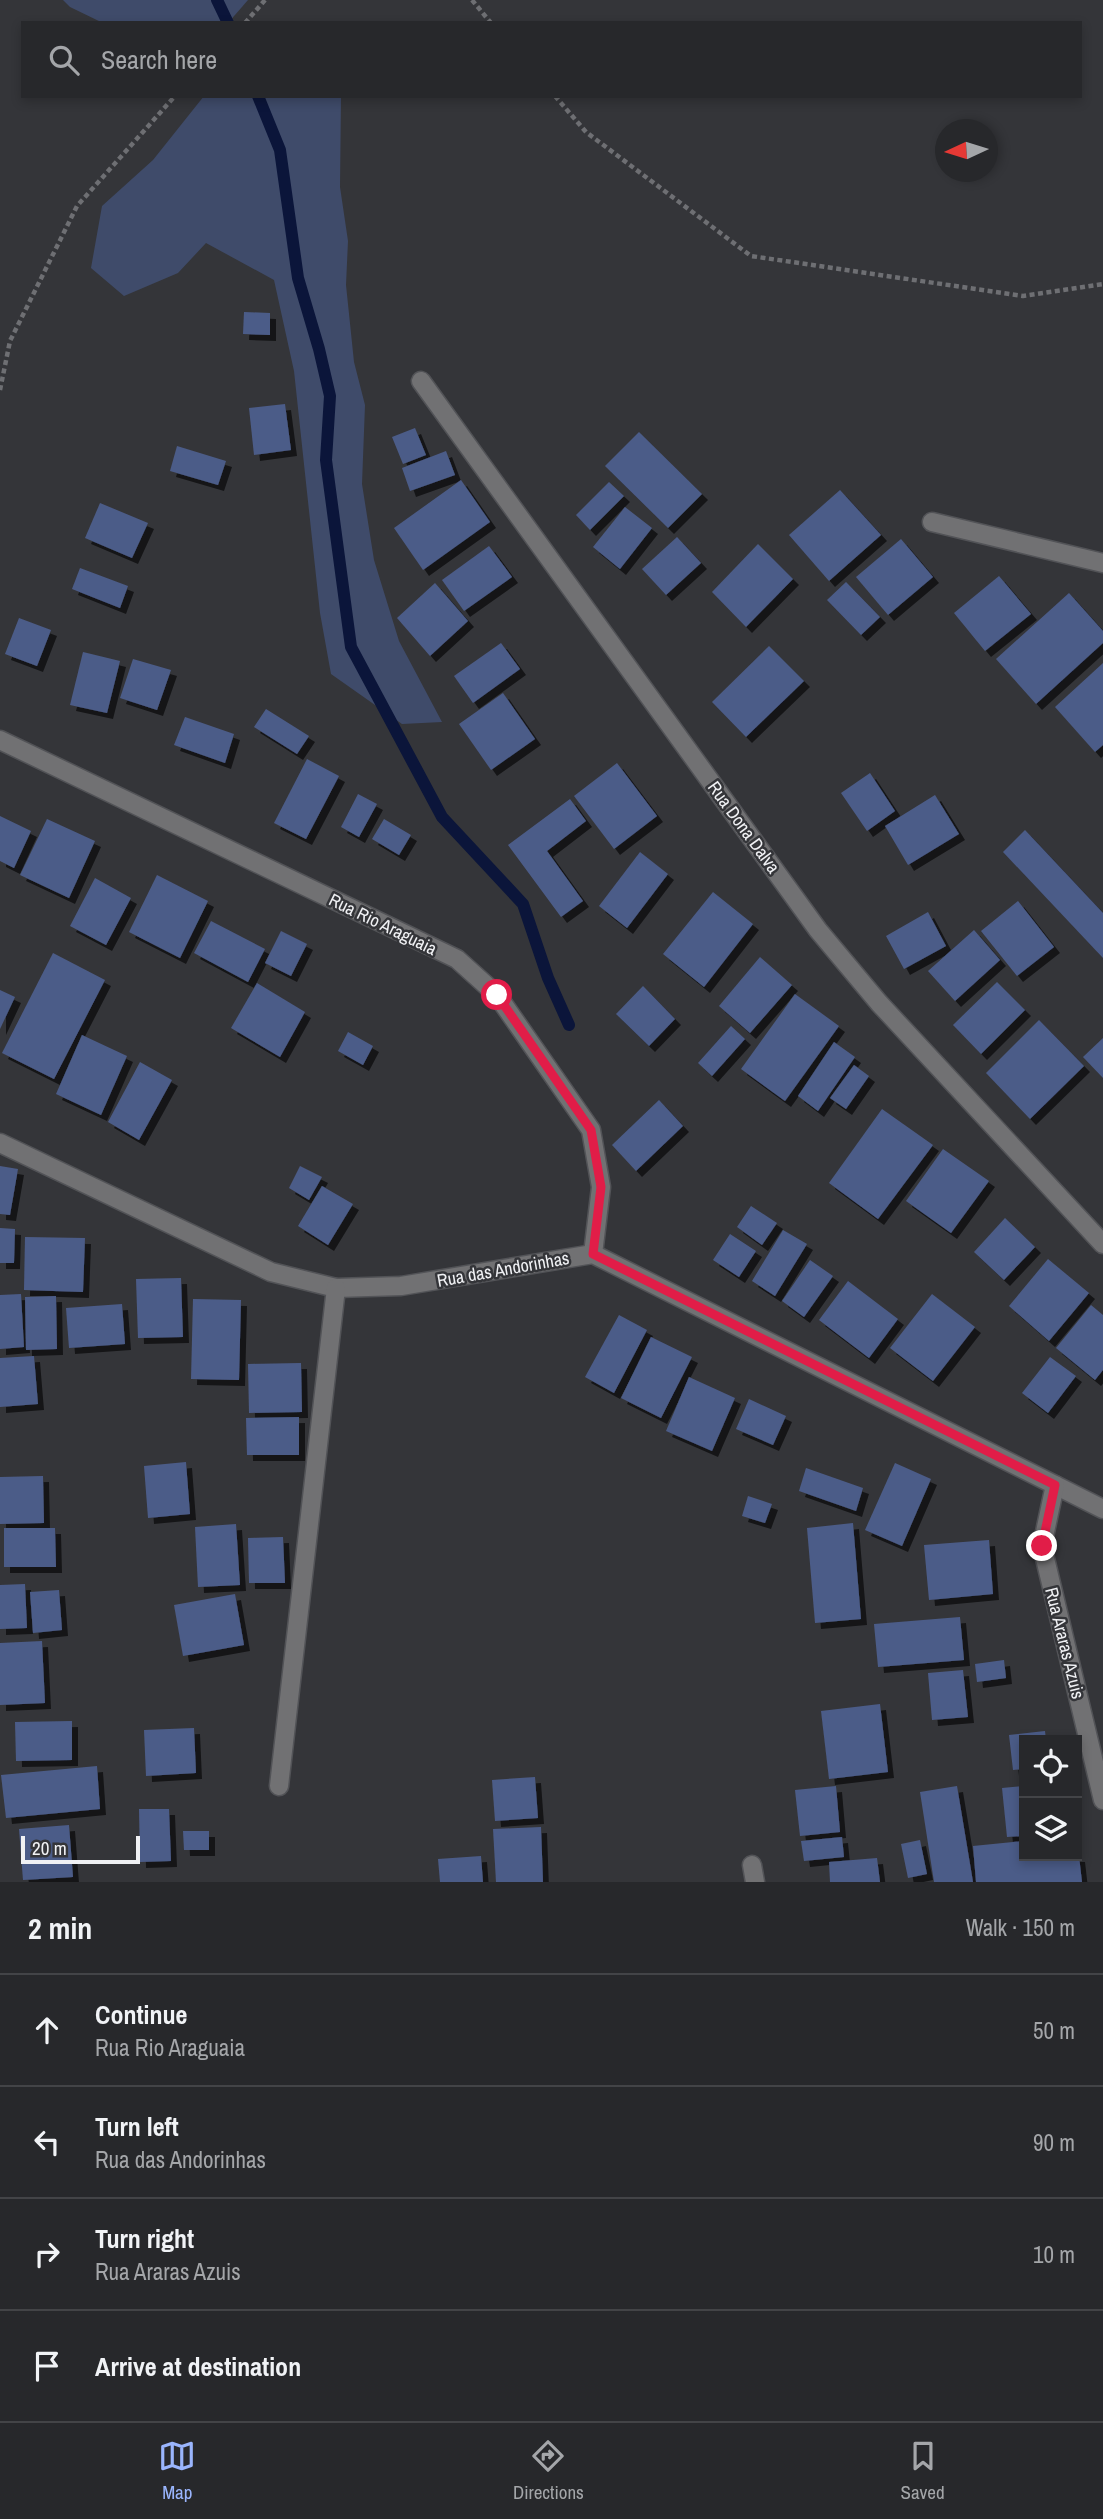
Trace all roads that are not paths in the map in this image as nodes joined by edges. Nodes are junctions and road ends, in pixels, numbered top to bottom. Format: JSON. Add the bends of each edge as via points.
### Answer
{"nodes":[{"id":1,"x":421,"y":381,"type":"dead end"},
{"id":2,"x":932,"y":522,"type":"dead end"},
{"id":3,"x":1103,"y":563,"type":"edge"},
{"id":4,"x":0,"y":740,"type":"edge"},
{"id":5,"x":0,"y":1143,"type":"edge"},
{"id":6,"x":1103,"y":1244,"type":"edge"},
{"id":7,"x":593,"y":1254,"type":"junction"},
{"id":8,"x":336,"y":1288,"type":"junction"},
{"id":9,"x":1055,"y":1485,"type":"junction"},
{"id":10,"x":1103,"y":1509,"type":"edge"},
{"id":11,"x":279,"y":1786,"type":"dead end"},
{"id":12,"x":1103,"y":1800,"type":"edge"}],
"edges":[{"from":1,"to":6,"type":"street","name":"Rua Dona Dalva","via":[[818,930],[879,1003]]},
{"from":2,"to":3,"type":"street"},
{"from":4,"to":7,"type":"street","name":"Rua Rio Araguaia","via":[[457,959],[497,995],[591,1130],[601,1187]]},
{"from":5,"to":8,"type":"street","name":"Rua das Andorinhas","via":[[271,1272]]},
{"from":7,"to":8,"type":"street","name":"Rua das Andorinhas","via":[[401,1286]]},
{"from":7,"to":9,"type":"street","name":"Rua das Andorinhas"},
{"from":8,"to":11,"type":"street"},
{"from":9,"to":10,"type":"street","name":"Rua das Andorinhas"},
{"from":9,"to":12,"type":"street","name":"Rua Araras Azuis","via":[[1042,1546]]}]}
